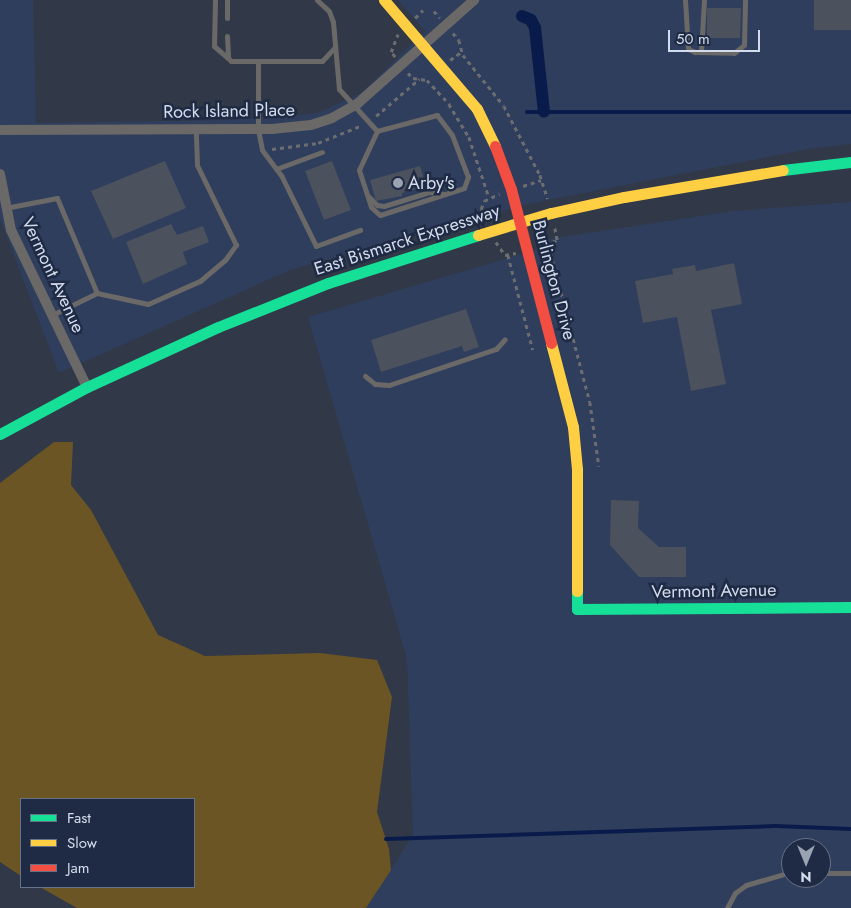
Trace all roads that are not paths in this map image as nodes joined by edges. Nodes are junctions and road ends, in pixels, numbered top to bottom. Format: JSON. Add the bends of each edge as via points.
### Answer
{"nodes":[{"id":1,"x":215,"y":0,"type":"edge"},
{"id":2,"x":227,"y":0,"type":"edge"},
{"id":3,"x":317,"y":0,"type":"edge"},
{"id":4,"x":384,"y":0,"type":"edge"},
{"id":5,"x":474,"y":0,"type":"edge"},
{"id":6,"x":686,"y":0,"type":"edge"},
{"id":7,"x":704,"y":0,"type":"edge"},
{"id":8,"x":746,"y":0,"type":"edge"},
{"id":9,"x":227,"y":18,"type":"dead end"},
{"id":10,"x":227,"y":36,"type":"dead end"},
{"id":11,"x":425,"y":45,"type":"junction"},
{"id":12,"x":335,"y":46,"type":"junction"},
{"id":13,"x":701,"y":52,"type":"junction"},
{"id":14,"x":228,"y":58,"type":"junction"},
{"id":15,"x":258,"y":62,"type":"junction"},
{"id":16,"x":357,"y":104,"type":"junction"},
{"id":17,"x":0,"y":130,"type":"edge"},
{"id":18,"x":196,"y":130,"type":"junction"},
{"id":19,"x":258,"y":130,"type":"junction"},
{"id":20,"x":377,"y":131,"type":"junction"},
{"id":21,"x":322,"y":152,"type":"dead end"},
{"id":22,"x":851,"y":162,"type":"edge"},
{"id":23,"x":276,"y":169,"type":"junction"},
{"id":24,"x":0,"y":174,"type":"edge"},
{"id":25,"x":446,"y":194,"type":"junction"},
{"id":26,"x":368,"y":196,"type":"junction"},
{"id":27,"x":5,"y":208,"type":"junction"},
{"id":28,"x":521,"y":222,"type":"junction"},
{"id":29,"x":360,"y":230,"type":"dead end"},
{"id":30,"x":97,"y":294,"type":"junction"},
{"id":31,"x":51,"y":315,"type":"junction"},
{"id":32,"x":505,"y":339,"type":"dead end"},
{"id":33,"x":365,"y":376,"type":"dead end"},
{"id":34,"x":87,"y":387,"type":"junction"},
{"id":35,"x":0,"y":434,"type":"edge"},
{"id":36,"x":851,"y":607,"type":"edge"},
{"id":37,"x":577,"y":609,"type":"joint"},
{"id":38,"x":831,"y":872,"type":"edge"},
{"id":39,"x":851,"y":873,"type":"edge"},
{"id":40,"x":781,"y":875,"type":"edge"},
{"id":41,"x":727,"y":908,"type":"edge"}],
"edges":[{"from":1,"to":14,"type":"lane","via":[[214,46]]},
{"from":2,"to":9,"type":"lane"},
{"from":3,"to":12,"type":"lane","via":[[329,11]]},
{"from":4,"to":11,"type":"street","name":"Burlington Drive"},
{"from":5,"to":11,"type":"street","name":"Rock Island Place"},
{"from":6,"to":13,"type":"lane","via":[[686,45],[691,51]]},
{"from":7,"to":13,"type":"lane"},
{"from":8,"to":13,"type":"lane","via":[[742,49],[734,53]]},
{"from":10,"to":14,"type":"lane"},
{"from":11,"to":16,"type":"street","name":"Rock Island Place"},
{"from":11,"to":28,"type":"street","name":"Burlington Drive","via":[[484,119]]},
{"from":12,"to":15,"type":"lane","via":[[322,61]]},
{"from":12,"to":16,"type":"lane","via":[[339,88]]},
{"from":14,"to":15,"type":"lane"},
{"from":15,"to":19,"type":"lane"},
{"from":16,"to":19,"type":"street","name":"Rock Island Place","via":[[311,125]]},
{"from":16,"to":20,"type":"lane"},
{"from":17,"to":18,"type":"street","name":"Rock Island Place"},
{"from":18,"to":19,"type":"street","name":"Rock Island Place"},
{"from":18,"to":30,"type":"lane","via":[[198,165],[236,245],[225,260],[200,282],[148,304]]},
{"from":19,"to":23,"type":"lane","via":[[262,150]]},
{"from":20,"to":25,"type":"lane","via":[[437,115],[452,135],[468,177],[464,188]]},
{"from":20,"to":26,"type":"lane","via":[[359,170]]},
{"from":21,"to":23,"type":"lane"},
{"from":22,"to":28,"type":"street","name":"East Bismarck Expressway","via":[[698,183]]},
{"from":23,"to":29,"type":"lane","via":[[316,246]]},
{"from":24,"to":27,"type":"street","name":"Vermont Avenue"},
{"from":25,"to":26,"type":"lane","via":[[429,192],[384,206]]},
{"from":25,"to":26,"type":"lane","via":[[380,215],[371,207]]},
{"from":27,"to":30,"type":"lane","via":[[57,198]]},
{"from":27,"to":31,"type":"street","name":"Vermont Avenue","via":[[16,242]]},
{"from":28,"to":34,"type":"street","name":"East Bismarck Expressway","via":[[401,258],[292,296]]},
{"from":28,"to":37,"type":"street","name":"Burlington Drive","via":[[575,441]]},
{"from":30,"to":31,"type":"lane"},
{"from":31,"to":34,"type":"street","name":"Vermont Avenue"},
{"from":32,"to":33,"type":"lane","via":[[496,350],[389,385],[375,384]]},
{"from":34,"to":35,"type":"street","name":"East Bismarck Expressway"},
{"from":36,"to":37,"type":"street","name":"Vermont Avenue"},
{"from":38,"to":39,"type":"lane"},
{"from":40,"to":41,"type":"lane","via":[[746,885],[735,893]]}]}
